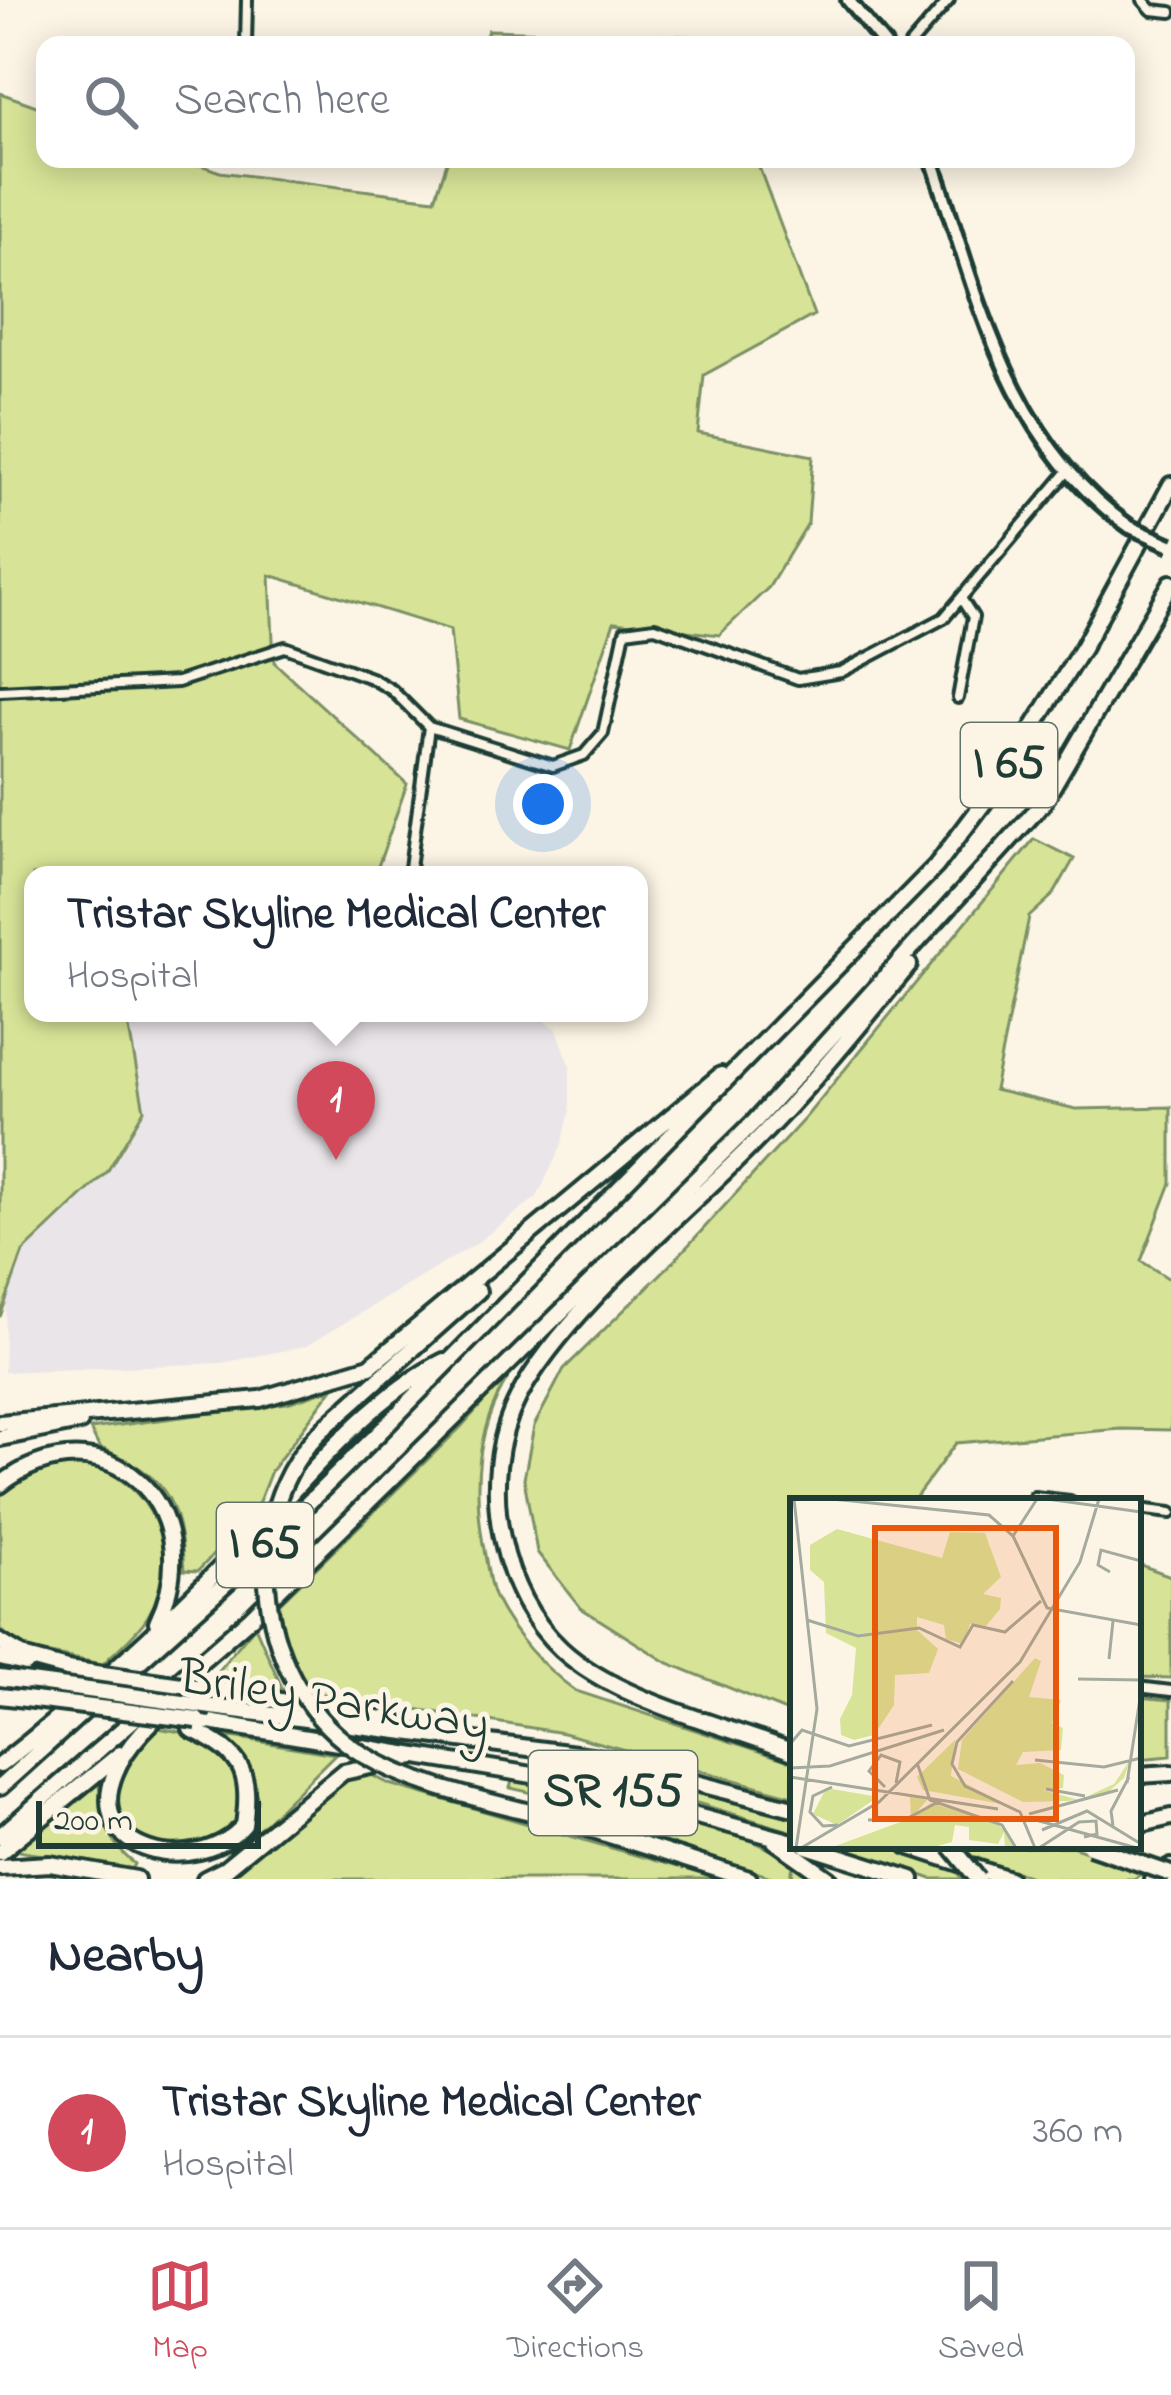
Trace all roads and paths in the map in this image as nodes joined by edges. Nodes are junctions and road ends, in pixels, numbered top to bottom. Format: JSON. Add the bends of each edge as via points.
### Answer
{"nodes":[{"id":1,"x":247,"y":0,"type":"edge"},
{"id":2,"x":848,"y":0,"type":"edge"},
{"id":3,"x":949,"y":0,"type":"edge"},
{"id":4,"x":1143,"y":0,"type":"edge"},
{"id":5,"x":1167,"y":7,"type":"edge"},
{"id":6,"x":246,"y":36,"type":"edge"},
{"id":7,"x":878,"y":36,"type":"edge"},
{"id":8,"x":918,"y":36,"type":"edge"},
{"id":9,"x":935,"y":168,"type":"edge"},
{"id":10,"x":1069,"y":470,"type":"junction"},
{"id":11,"x":1171,"y":485,"type":"edge"},
{"id":12,"x":1171,"y":545,"type":"edge"},
{"id":13,"x":1171,"y":583,"type":"edge"},
{"id":14,"x":962,"y":600,"type":"junction"},
{"id":15,"x":0,"y":691,"type":"edge"},
{"id":16,"x":958,"y":698,"type":"dead end"},
{"id":17,"x":430,"y":727,"type":"junction"},
{"id":18,"x":991,"y":863,"type":"junction"},
{"id":19,"x":410,"y":866,"type":"edge"},
{"id":20,"x":798,"y":1010,"type":"junction"},
{"id":21,"x":556,"y":1217,"type":"junction"},
{"id":22,"x":454,"y":1357,"type":"junction"},
{"id":23,"x":132,"y":1412,"type":"junction"},
{"id":24,"x":0,"y":1423,"type":"edge"},
{"id":25,"x":0,"y":1438,"type":"edge"},
{"id":26,"x":0,"y":1485,"type":"edge"},
{"id":27,"x":1034,"y":1497,"type":"dead end"},
{"id":28,"x":1043,"y":1498,"type":"edge"},
{"id":29,"x":1141,"y":1509,"type":"edge"},
{"id":30,"x":1171,"y":1513,"type":"edge"},
{"id":31,"x":250,"y":1618,"type":"junction"},
{"id":32,"x":0,"y":1642,"type":"edge"},
{"id":33,"x":137,"y":1645,"type":"junction"},
{"id":34,"x":0,"y":1658,"type":"edge"},
{"id":35,"x":67,"y":1669,"type":"junction"},
{"id":36,"x":0,"y":1678,"type":"edge"},
{"id":37,"x":1141,"y":1688,"type":"edge"},
{"id":38,"x":1171,"y":1690,"type":"edge"},
{"id":39,"x":0,"y":1696,"type":"edge"},
{"id":40,"x":194,"y":1725,"type":"junction"},
{"id":41,"x":146,"y":1730,"type":"junction"},
{"id":42,"x":475,"y":1738,"type":"junction"},
{"id":43,"x":790,"y":1750,"type":"edge"},
{"id":44,"x":465,"y":1761,"type":"junction"},
{"id":45,"x":0,"y":1766,"type":"edge"},
{"id":46,"x":1171,"y":1773,"type":"edge"},
{"id":47,"x":1141,"y":1774,"type":"edge"},
{"id":48,"x":0,"y":1787,"type":"edge"},
{"id":49,"x":790,"y":1804,"type":"edge"},
{"id":50,"x":1171,"y":1817,"type":"edge"},
{"id":51,"x":1141,"y":1824,"type":"edge"},
{"id":52,"x":760,"y":1832,"type":"junction"},
{"id":53,"x":0,"y":1836,"type":"edge"},
{"id":54,"x":790,"y":1841,"type":"edge"},
{"id":55,"x":817,"y":1849,"type":"edge"},
{"id":56,"x":917,"y":1849,"type":"edge"},
{"id":57,"x":953,"y":1849,"type":"edge"},
{"id":58,"x":1100,"y":1849,"type":"edge"},
{"id":59,"x":0,"y":1852,"type":"edge"},
{"id":60,"x":0,"y":1867,"type":"edge"},
{"id":61,"x":1171,"y":1870,"type":"edge"},
{"id":62,"x":136,"y":1879,"type":"edge"},
{"id":63,"x":205,"y":1879,"type":"edge"},
{"id":64,"x":749,"y":1879,"type":"edge"},
{"id":65,"x":829,"y":1879,"type":"edge"},
{"id":66,"x":913,"y":1879,"type":"edge"},
{"id":67,"x":978,"y":1879,"type":"edge"},
{"id":68,"x":1009,"y":1879,"type":"edge"},
{"id":69,"x":1152,"y":1879,"type":"edge"}],
"edges":[{"from":1,"to":6,"type":"street"},
{"from":2,"to":7,"type":"main road"},
{"from":3,"to":8,"type":"street"},
{"from":4,"to":5,"type":"street","via":[[1152,10]]},
{"from":9,"to":10,"type":"main road","via":[[994,347],[1025,412]]},
{"from":10,"to":12,"type":"main road","bridge":true,"via":[[1130,527]]},
{"from":10,"to":14,"type":"street"},
{"from":11,"to":20,"type":"highway","number":"I 65","via":[[998,784],[936,866]]},
{"from":13,"to":18,"type":"highway","number":"I 65","via":[[1043,803]]},
{"from":14,"to":16,"type":"street","via":[[973,616]]},
{"from":14,"to":17,"type":"street","via":[[934,625],[812,680],[633,626],[620,641],[603,733],[570,763],[523,759]]},
{"from":15,"to":17,"type":"street","via":[[178,682],[285,647],[382,684]]},
{"from":17,"to":19,"type":"street"},
{"from":18,"to":31,"type":"highway","number":"I 65","via":[[755,1121]]},
{"from":18,"to":43,"type":"highway","via":[[803,1094],[581,1317],[528,1381],[501,1444],[497,1502],[505,1553],[525,1603],[560,1648],[629,1690]]},
{"from":20,"to":21,"type":"highway"},
{"from":20,"to":22,"type":"highway","number":"I 65"},
{"from":21,"to":23,"type":"highway","via":[[370,1366],[260,1399]]},
{"from":21,"to":64,"type":"highway","bridge":true,"via":[[303,1447],[284,1480],[266,1553],[272,1622],[298,1685],[359,1752],[397,1772]]},
{"from":22,"to":33,"type":"highway","via":[[420,1373],[351,1435]]},
{"from":22,"to":48,"type":"highway","number":"I 65","via":[[233,1576]]},
{"from":23,"to":24,"type":"highway"},
{"from":23,"to":25,"type":"highway"},
{"from":26,"to":33,"type":"highway","via":[[40,1462],[78,1457],[113,1464],[140,1481],[176,1548],[165,1606]]},
{"from":27,"to":28,"type":"street"},
{"from":29,"to":30,"type":"street"},
{"from":31,"to":41,"type":"highway"},
{"from":31,"to":53,"type":"highway","number":"I 65"},
{"from":32,"to":35,"type":"highway"},
{"from":33,"to":45,"type":"highway"},
{"from":34,"to":35,"type":"highway"},
{"from":35,"to":42,"type":"highway","bridge":true},
{"from":36,"to":42,"type":"highway","name":"Briley Parkway","number":"SR 155","bridge":true},
{"from":37,"to":38,"type":"street"},
{"from":39,"to":40,"type":"highway","name":"Briley Parkway","bridge":true},
{"from":40,"to":41,"type":"highway","via":[[238,1760],[247,1802],[236,1838],[188,1868],[142,1857],[116,1827],[110,1788]]},
{"from":40,"to":44,"type":"highway","name":"Briley Parkway","number":"SR 155"},
{"from":41,"to":59,"type":"highway"},
{"from":42,"to":49,"type":"highway","name":"Briley Parkway","number":"SR 155","via":[[591,1756]]},
{"from":44,"to":52,"type":"highway","name":"Briley Parkway","number":"SR 155"},
{"from":44,"to":63,"type":"highway","via":[[411,1757],[356,1766]]},
{"from":46,"to":47,"type":"highway"},
{"from":50,"to":51,"type":"highway"},
{"from":52,"to":54,"type":"highway","name":"Briley Parkway","number":"SR 155"},
{"from":52,"to":65,"type":"highway"},
{"from":55,"to":66,"type":"highway"},
{"from":56,"to":68,"type":"highway"},
{"from":57,"to":67,"type":"highway","bridge":true},
{"from":58,"to":61,"type":"highway","bridge":true},
{"from":60,"to":62,"type":"highway","via":[[50,1864]]},
{"from":61,"to":69,"type":"highway"}]}
